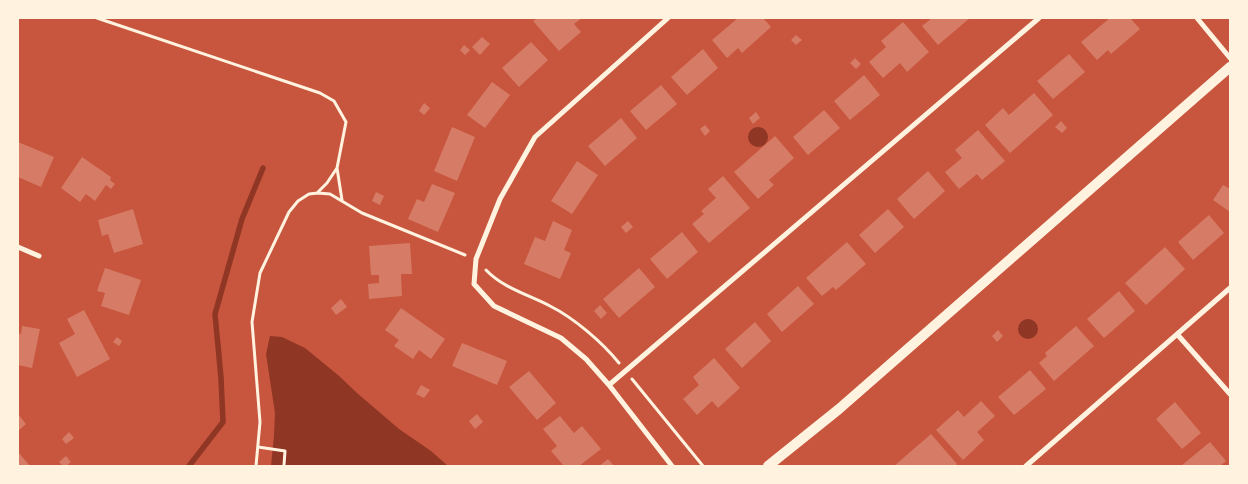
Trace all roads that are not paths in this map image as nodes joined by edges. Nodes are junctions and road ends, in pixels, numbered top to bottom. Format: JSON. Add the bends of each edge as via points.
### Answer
{"nodes":[{"id":1,"x":668,"y":18,"type":"edge"},
{"id":2,"x":1039,"y":18,"type":"edge"},
{"id":3,"x":1197,"y":18,"type":"edge"},
{"id":4,"x":1230,"y":58,"type":"edge"},
{"id":5,"x":1230,"y":67,"type":"edge"},
{"id":6,"x":18,"y":247,"type":"edge"},
{"id":7,"x":39,"y":256,"type":"dead end"},
{"id":8,"x":1230,"y":288,"type":"edge"},
{"id":9,"x":1177,"y":334,"type":"junction"},
{"id":10,"x":609,"y":385,"type":"junction"},
{"id":11,"x":1230,"y":394,"type":"edge"},
{"id":12,"x":672,"y":466,"type":"edge"},
{"id":13,"x":768,"y":466,"type":"edge"},
{"id":14,"x":1026,"y":466,"type":"edge"}],
"edges":[{"from":1,"to":10,"type":"street","via":[[535,137],[500,199],[476,259],[474,284],[494,306],[561,338]]},
{"from":2,"to":10,"type":"street"},
{"from":3,"to":4,"type":"street"},
{"from":5,"to":13,"type":"main road","via":[[840,409]]},
{"from":6,"to":7,"type":"street"},
{"from":8,"to":9,"type":"street"},
{"from":9,"to":11,"type":"street"},
{"from":9,"to":14,"type":"street"},
{"from":10,"to":12,"type":"street"}]}
